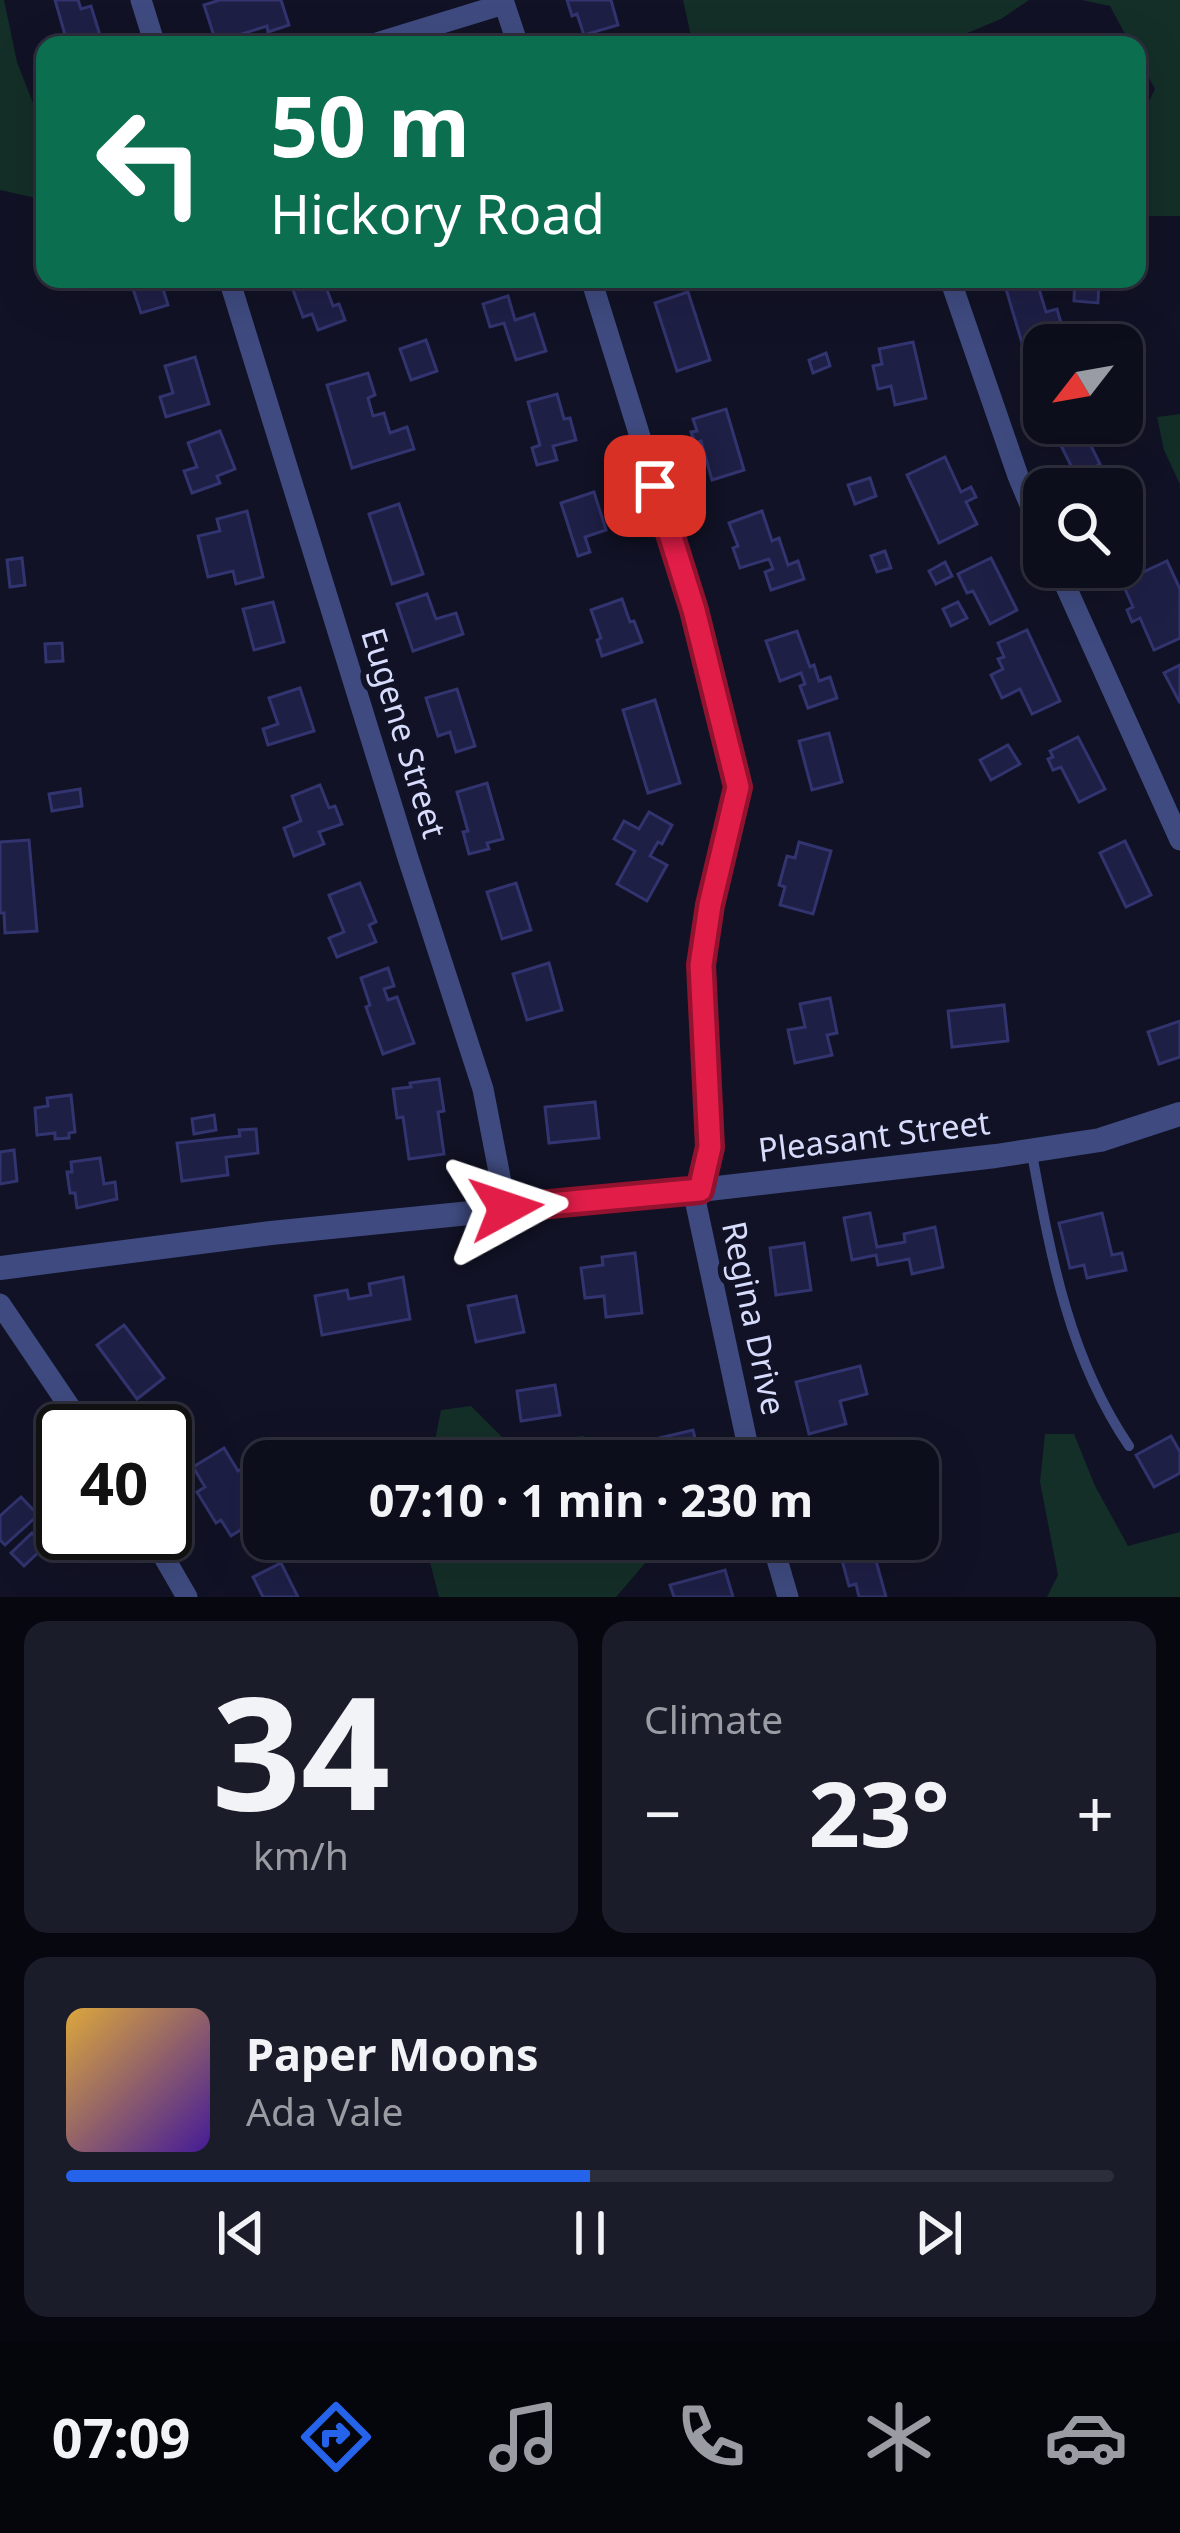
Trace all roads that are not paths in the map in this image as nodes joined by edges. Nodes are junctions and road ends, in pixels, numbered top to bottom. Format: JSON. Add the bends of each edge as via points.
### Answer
{"nodes":[{"id":1,"x":141,"y":0,"type":"edge"},
{"id":2,"x":503,"y":2,"type":"edge"},
{"id":3,"x":152,"y":36,"type":"edge"},
{"id":4,"x":398,"y":36,"type":"edge"},
{"id":5,"x":515,"y":36,"type":"edge"},
{"id":6,"x":232,"y":288,"type":"edge"},
{"id":7,"x":594,"y":288,"type":"edge"},
{"id":8,"x":953,"y":288,"type":"edge"},
{"id":9,"x":1023,"y":488,"type":"edge"},
{"id":10,"x":1066,"y":588,"type":"edge"},
{"id":11,"x":1180,"y":840,"type":"edge"},
{"id":12,"x":1180,"y":1114,"type":"edge"},
{"id":13,"x":1031,"y":1150,"type":"junction"},
{"id":14,"x":700,"y":1190,"type":"junction"},
{"id":15,"x":506,"y":1208,"type":"junction"},
{"id":16,"x":0,"y":1268,"type":"edge"},
{"id":17,"x":0,"y":1304,"type":"edge"},
{"id":18,"x":68,"y":1404,"type":"edge"},
{"id":19,"x":747,"y":1440,"type":"edge"},
{"id":20,"x":1129,"y":1446,"type":"dead end"},
{"id":21,"x":166,"y":1560,"type":"edge"},
{"id":22,"x":777,"y":1560,"type":"edge"},
{"id":23,"x":187,"y":1597,"type":"edge"},
{"id":24,"x":788,"y":1597,"type":"edge"}],
"edges":[{"from":1,"to":3,"type":"street"},
{"from":2,"to":4,"type":"street"},
{"from":2,"to":5,"type":"street"},
{"from":6,"to":15,"type":"street","name":"Eugene Street","via":[[483,1089]]},
{"from":7,"to":14,"type":"street","name":"Regina Drive","via":[[694,610],[738,787],[701,965],[710,1147]]},
{"from":8,"to":9,"type":"street"},
{"from":10,"to":11,"type":"street"},
{"from":12,"to":13,"type":"street","name":"Pleasant Street","via":[[1100,1140]]},
{"from":13,"to":14,"type":"street","name":"Pleasant Street"},
{"from":13,"to":20,"type":"lane","via":[[1062,1303],[1089,1377]]},
{"from":14,"to":15,"type":"street","name":"Pleasant Street"},
{"from":14,"to":19,"type":"street","name":"Regina Drive","via":[[696,1204]]},
{"from":15,"to":16,"type":"street","name":"Pleasant Street"},
{"from":17,"to":18,"type":"street"},
{"from":21,"to":23,"type":"street"},
{"from":22,"to":24,"type":"street"}]}
